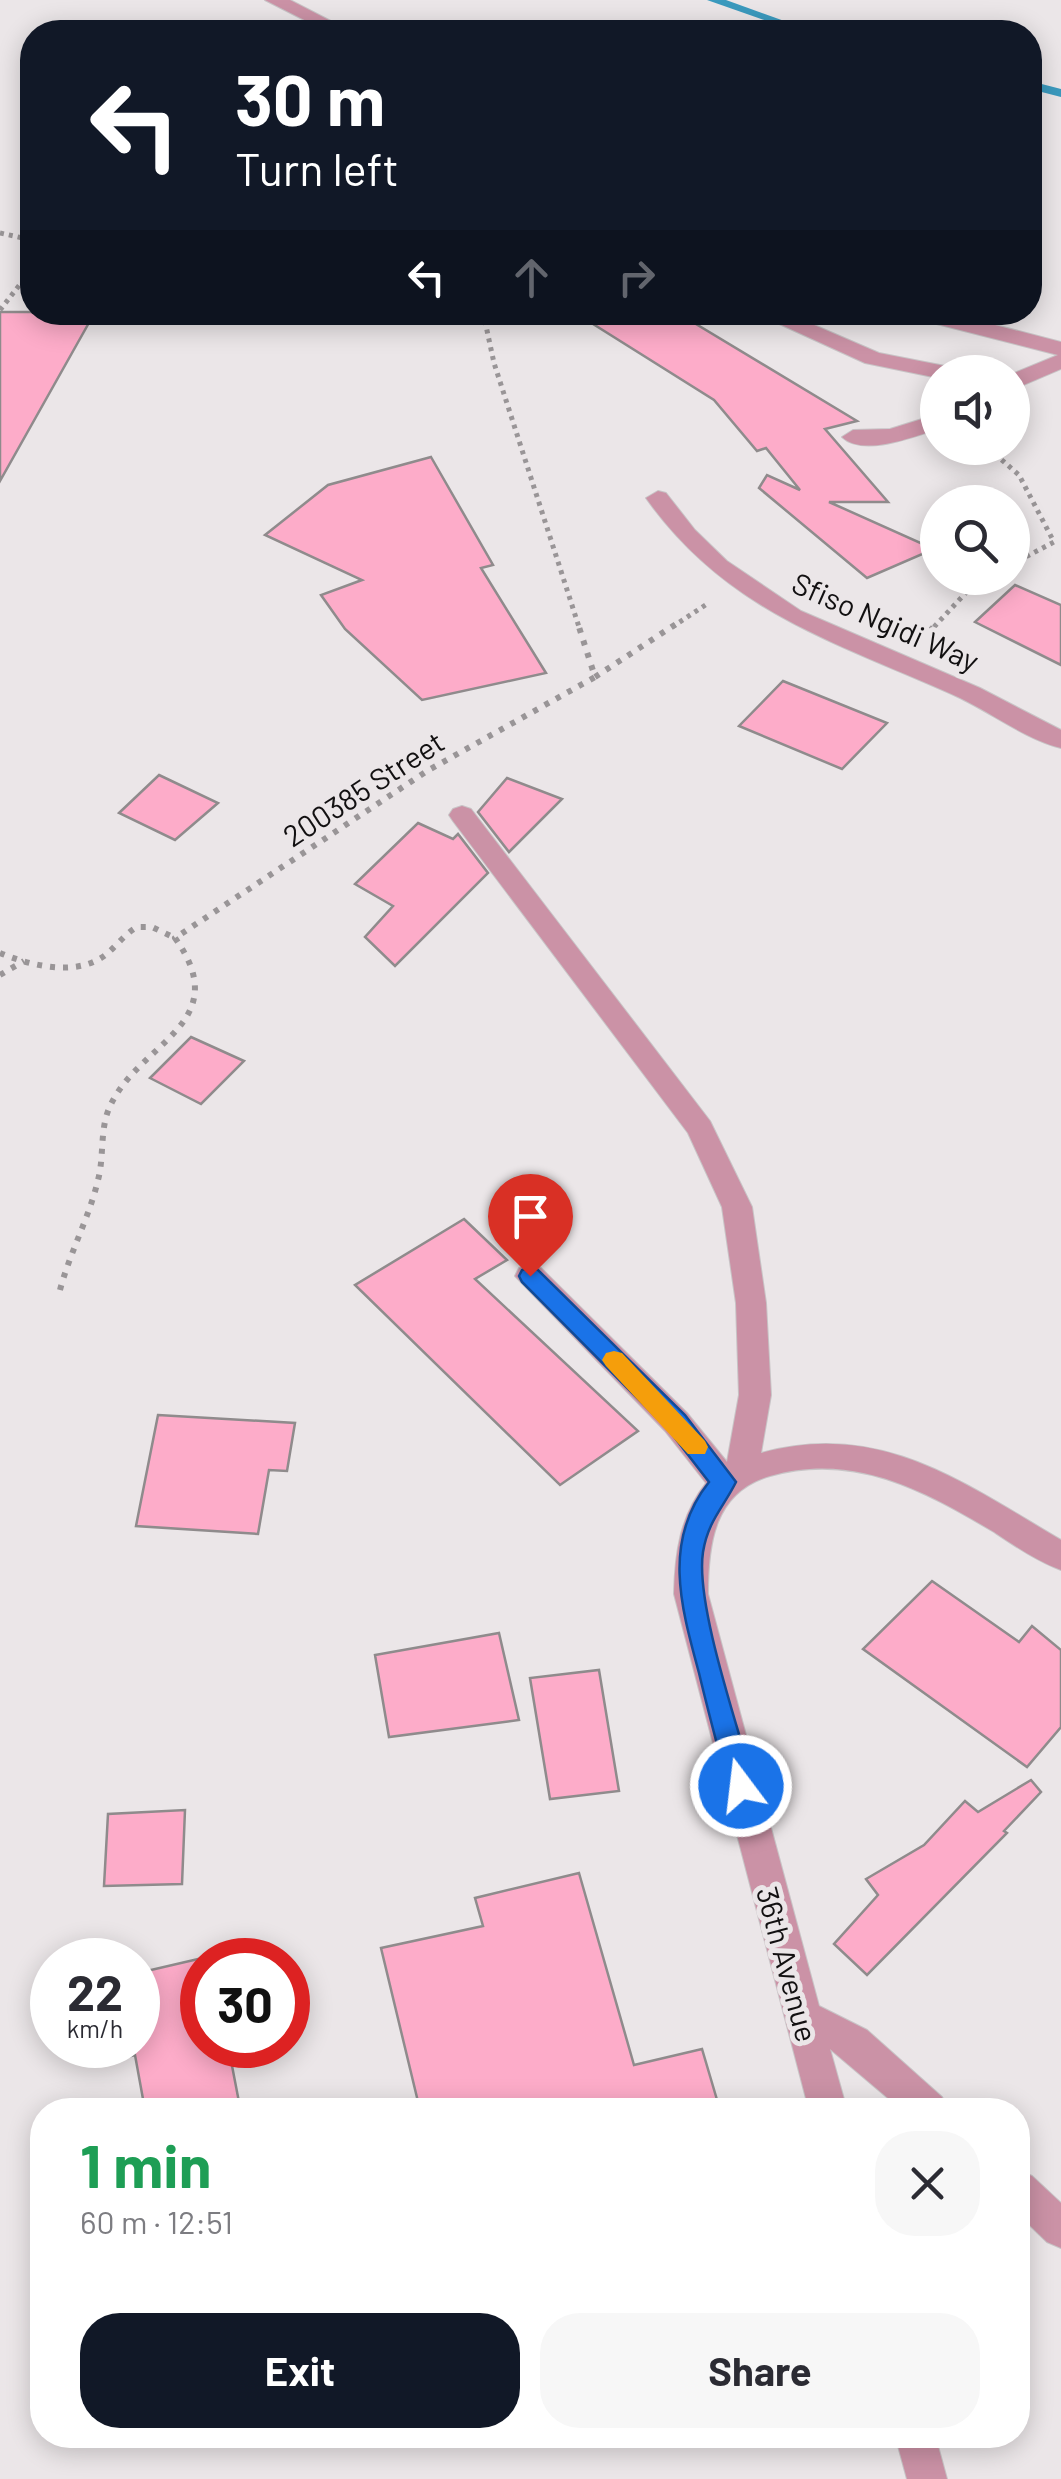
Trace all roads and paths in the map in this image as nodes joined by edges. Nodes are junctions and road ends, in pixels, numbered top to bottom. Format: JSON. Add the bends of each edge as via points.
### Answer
{"nodes":[{"id":1,"x":275,"y":0,"type":"edge"},
{"id":2,"x":317,"y":20,"type":"edge"},
{"id":3,"x":20,"y":284,"type":"edge"},
{"id":4,"x":0,"y":310,"type":"edge"},
{"id":5,"x":487,"y":325,"type":"edge"},
{"id":6,"x":795,"y":325,"type":"edge"},
{"id":7,"x":968,"y":325,"type":"edge"},
{"id":8,"x":1061,"y":349,"type":"edge"},
{"id":9,"x":1061,"y":361,"type":"edge"},
{"id":10,"x":920,"y":368,"type":"edge"},
{"id":11,"x":1030,"y":375,"type":"edge"},
{"id":12,"x":920,"y":427,"type":"edge"},
{"id":13,"x":853,"y":437,"type":"dead end"},
{"id":14,"x":1008,"y":465,"type":"edge"},
{"id":15,"x":1024,"y":485,"type":"edge"},
{"id":16,"x":1030,"y":496,"type":"edge"},
{"id":17,"x":658,"y":498,"type":"dead end"},
{"id":18,"x":1030,"y":555,"type":"edge"},
{"id":19,"x":739,"y":584,"type":"junction"},
{"id":20,"x":964,"y":595,"type":"edge"},
{"id":21,"x":898,"y":665,"type":"junction"},
{"id":22,"x":595,"y":677,"type":"junction"},
{"id":23,"x":1061,"y":740,"type":"edge"},
{"id":24,"x":462,"y":815,"type":"dead end"},
{"id":25,"x":175,"y":938,"type":"junction"},
{"id":26,"x":0,"y":953,"type":"edge"},
{"id":27,"x":26,"y":961,"type":"junction"},
{"id":28,"x":0,"y":975,"type":"edge"},
{"id":29,"x":530,"y":1276,"type":"dead end"},
{"id":30,"x":60,"y":1290,"type":"dead end"},
{"id":31,"x":732,"y":1478,"type":"junction"},
{"id":32,"x":1061,"y":1556,"type":"edge"},
{"id":33,"x":802,"y":2016,"type":"junction"},
{"id":34,"x":825,"y":2098,"type":"edge"},
{"id":35,"x":917,"y":2098,"type":"edge"},
{"id":36,"x":1030,"y":2201,"type":"edge"},
{"id":37,"x":1061,"y":2228,"type":"edge"},
{"id":38,"x":919,"y":2448,"type":"edge"},
{"id":39,"x":927,"y":2479,"type":"edge"}],
"edges":[{"from":1,"to":2,"type":"street"},
{"from":3,"to":4,"type":"path"},
{"from":5,"to":22,"type":"path"},
{"from":6,"to":10,"type":"street","via":[[872,358]]},
{"from":7,"to":8,"type":"street"},
{"from":9,"to":11,"type":"street"},
{"from":12,"to":13,"type":"street"},
{"from":14,"to":15,"type":"path"},
{"from":16,"to":18,"type":"path","via":[[1054,542]]},
{"from":17,"to":19,"type":"street","name":"Sfiso Ngidi Way","via":[[704,555]]},
{"from":19,"to":21,"type":"street","name":"Sfiso Ngidi Way","via":[[824,634]]},
{"from":19,"to":22,"type":"path","name":"200385 Street"},
{"from":20,"to":21,"type":"path"},
{"from":21,"to":23,"type":"street","name":"Sfiso Ngidi Way"},
{"from":22,"to":25,"type":"path","name":"200385 Street","via":[[427,771]]},
{"from":24,"to":31,"type":"street","via":[[700,1128],[738,1207],[755,1395]]},
{"from":25,"to":27,"type":"path","via":[[137,927],[100,960],[80,966]]},
{"from":25,"to":30,"type":"path","via":[[196,970],[198,989],[111,1104],[100,1170]]},
{"from":26,"to":27,"type":"path"},
{"from":27,"to":28,"type":"path"},
{"from":29,"to":31,"type":"street"},
{"from":31,"to":32,"type":"street","via":[[813,1452],[862,1454],[902,1468]]},
{"from":31,"to":33,"type":"street","name":"36th Avenue","via":[[705,1505],[691,1552],[690,1594]]},
{"from":33,"to":34,"type":"street","name":"36th Avenue"},
{"from":33,"to":35,"type":"street","via":[[854,2042]]},
{"from":36,"to":37,"type":"street"},
{"from":38,"to":39,"type":"street"}]}
